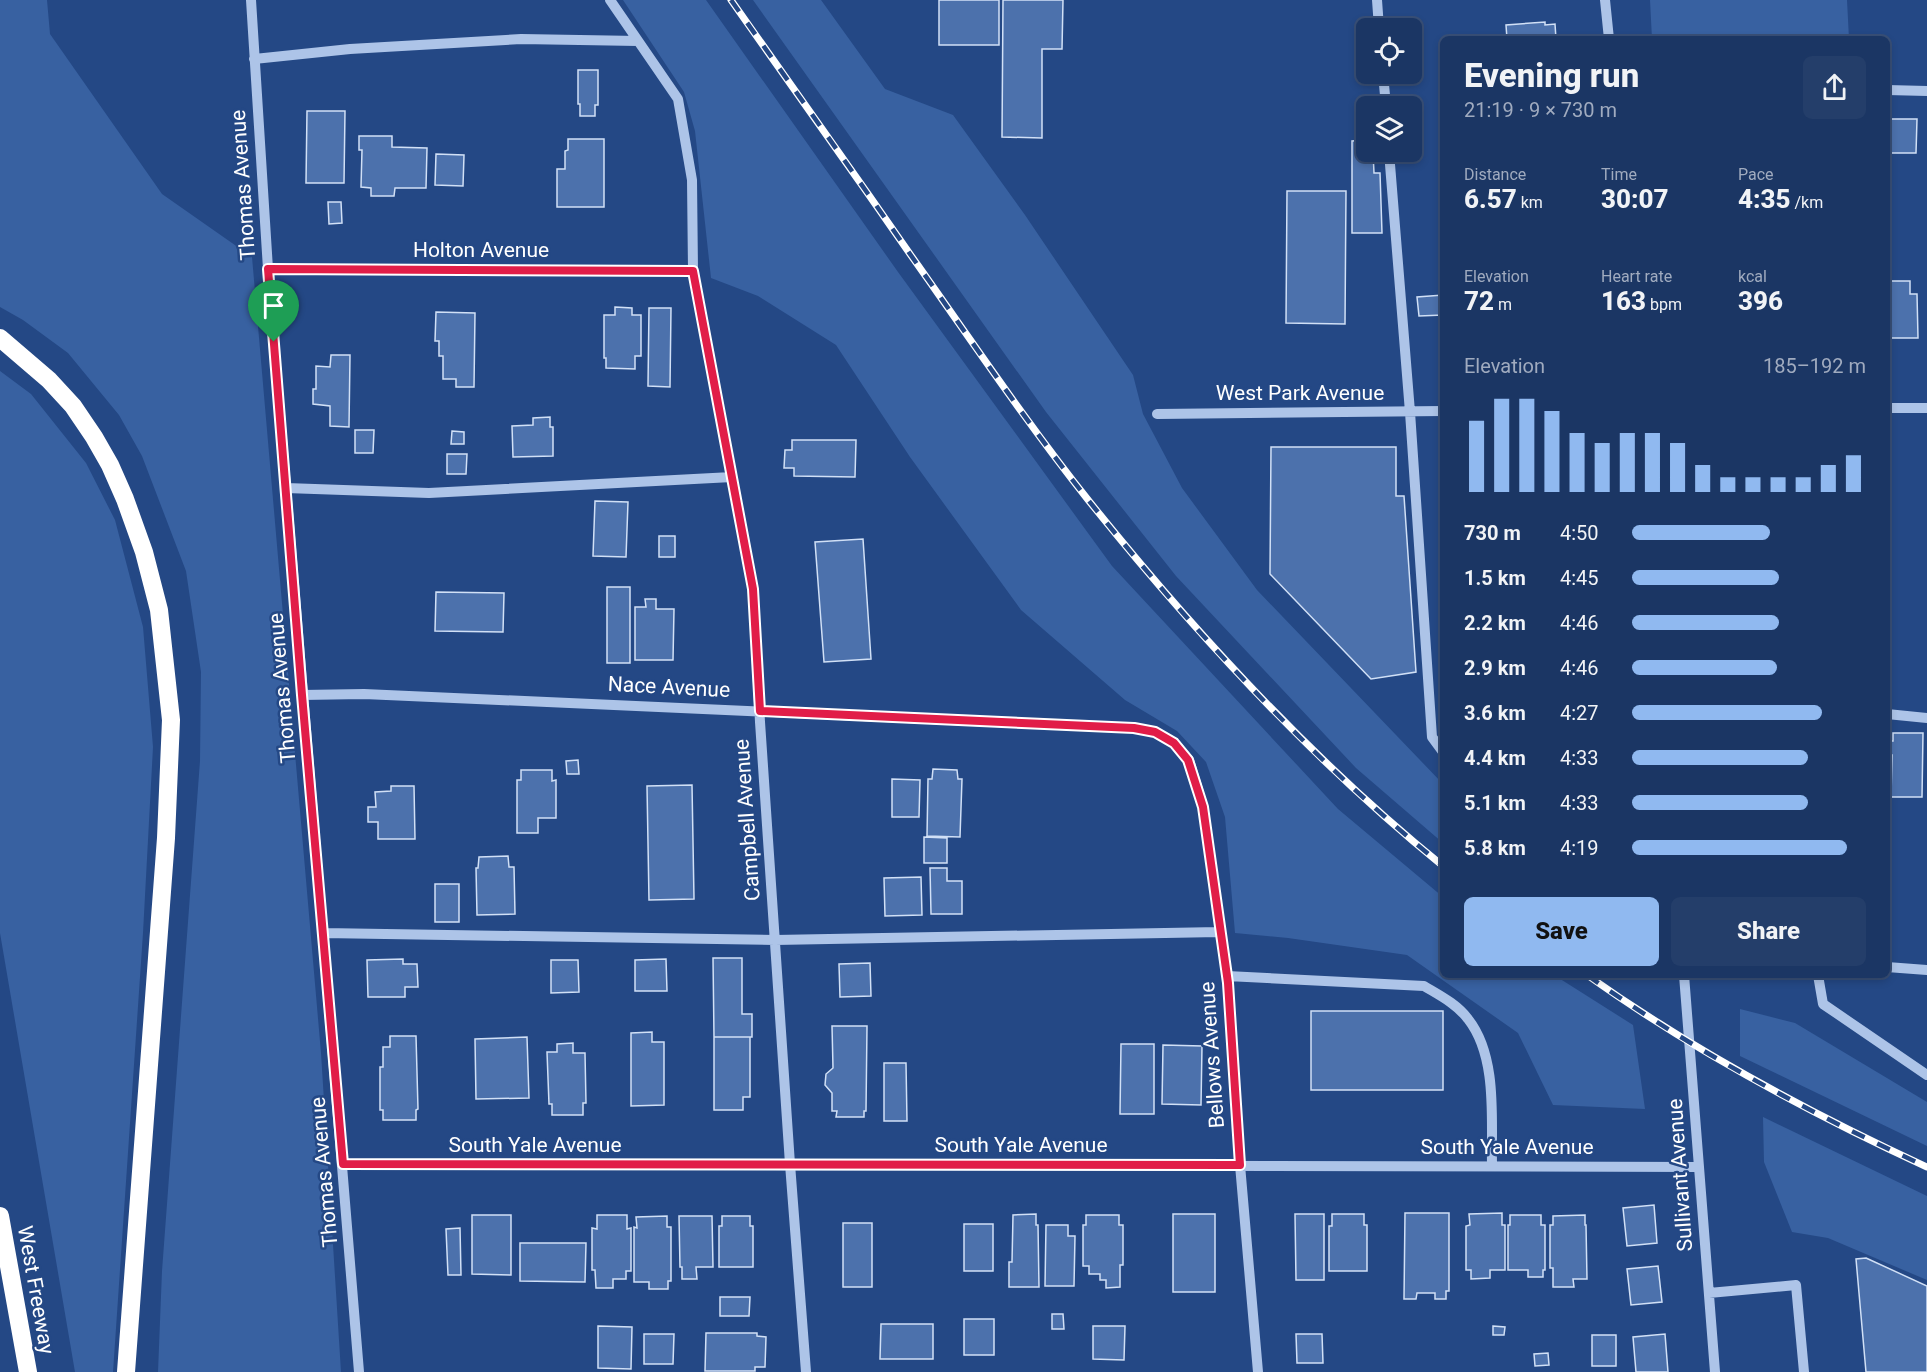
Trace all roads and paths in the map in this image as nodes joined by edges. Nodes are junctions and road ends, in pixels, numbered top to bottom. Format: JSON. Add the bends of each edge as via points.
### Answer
{"nodes":[{"id":1,"x":250,"y":0,"type":"edge"},
{"id":2,"x":610,"y":0,"type":"edge"},
{"id":3,"x":1377,"y":0,"type":"edge"},
{"id":4,"x":1605,"y":0,"type":"edge"},
{"id":5,"x":1379,"y":18,"type":"edge"},
{"id":6,"x":1609,"y":36,"type":"edge"},
{"id":7,"x":638,"y":41,"type":"junction"},
{"id":8,"x":254,"y":59,"type":"junction"},
{"id":9,"x":1890,"y":90,"type":"edge"},
{"id":10,"x":1927,"y":91,"type":"edge"},
{"id":11,"x":1390,"y":162,"type":"edge"},
{"id":12,"x":268,"y":269,"type":"junction"},
{"id":13,"x":693,"y":271,"type":"junction"},
{"id":14,"x":0,"y":338,"type":"edge"},
{"id":15,"x":1890,"y":408,"type":"edge"},
{"id":16,"x":1927,"y":408,"type":"edge"},
{"id":17,"x":1440,"y":411,"type":"edge"},
{"id":18,"x":1410,"y":412,"type":"junction"},
{"id":19,"x":1157,"y":414,"type":"dead end"},
{"id":20,"x":732,"y":477,"type":"junction"},
{"id":21,"x":286,"y":488,"type":"junction"},
{"id":22,"x":302,"y":695,"type":"junction"},
{"id":23,"x":760,"y":711,"type":"junction"},
{"id":24,"x":1890,"y":714,"type":"edge"},
{"id":25,"x":1927,"y":718,"type":"edge"},
{"id":26,"x":1174,"y":743,"type":"joint"},
{"id":27,"x":1440,"y":748,"type":"edge"},
{"id":28,"x":1219,"y":932,"type":"junction"},
{"id":29,"x":323,"y":933,"type":"junction"},
{"id":30,"x":775,"y":940,"type":"junction"},
{"id":31,"x":1890,"y":967,"type":"edge"},
{"id":32,"x":1927,"y":970,"type":"edge"},
{"id":33,"x":1227,"y":976,"type":"junction"},
{"id":34,"x":1684,"y":978,"type":"edge"},
{"id":35,"x":1819,"y":978,"type":"edge"},
{"id":36,"x":1927,"y":1076,"type":"edge"},
{"id":37,"x":343,"y":1164,"type":"junction"},
{"id":38,"x":790,"y":1164,"type":"junction"},
{"id":39,"x":1240,"y":1165,"type":"junction"},
{"id":40,"x":1492,"y":1166,"type":"junction"},
{"id":41,"x":1699,"y":1167,"type":"junction"},
{"id":42,"x":0,"y":1216,"type":"edge"},
{"id":43,"x":1709,"y":1293,"type":"junction"},
{"id":44,"x":28,"y":1372,"type":"edge"},
{"id":45,"x":126,"y":1372,"type":"edge"},
{"id":46,"x":359,"y":1372,"type":"edge"},
{"id":47,"x":806,"y":1372,"type":"edge"},
{"id":48,"x":1258,"y":1372,"type":"edge"},
{"id":49,"x":1715,"y":1372,"type":"edge"},
{"id":50,"x":1804,"y":1372,"type":"edge"}],
"edges":[{"from":1,"to":8,"type":"street","name":"Thomas Avenue"},
{"from":2,"to":7,"type":"street","name":"Campbell Avenue"},
{"from":3,"to":5,"type":"street"},
{"from":4,"to":6,"type":"street"},
{"from":7,"to":8,"type":"street","via":[[521,39],[350,48]]},
{"from":7,"to":13,"type":"street","name":"Campbell Avenue","via":[[678,99],[692,180]]},
{"from":8,"to":12,"type":"street","name":"Thomas Avenue"},
{"from":9,"to":10,"type":"street"},
{"from":11,"to":18,"type":"street"},
{"from":12,"to":13,"type":"street","name":"Holton Avenue"},
{"from":12,"to":21,"type":"street","name":"Thomas Avenue"},
{"from":13,"to":20,"type":"street","name":"Campbell Avenue"},
{"from":14,"to":45,"type":"highway","via":[[74,406],[94,437],[125,499],[159,610],[171,720],[166,838]]},
{"from":15,"to":16,"type":"street"},
{"from":17,"to":18,"type":"street","name":"West Park Avenue"},
{"from":18,"to":19,"type":"street","name":"West Park Avenue"},
{"from":18,"to":27,"type":"street","via":[[1432,737]]},
{"from":20,"to":21,"type":"street","via":[[429,493]]},
{"from":20,"to":23,"type":"street","name":"Campbell Avenue","via":[[753,589]]},
{"from":21,"to":22,"type":"street","name":"Thomas Avenue"},
{"from":22,"to":23,"type":"street","name":"Nace Avenue","via":[[364,694]]},
{"from":22,"to":29,"type":"street","name":"Thomas Avenue"},
{"from":23,"to":26,"type":"street","name":"Nace Avenue","via":[[1134,728],[1155,732]]},
{"from":23,"to":30,"type":"street","name":"Campbell Avenue"},
{"from":24,"to":25,"type":"street"},
{"from":26,"to":28,"type":"street","name":"Bellows Avenue","via":[[1188,760],[1203,807]]},
{"from":28,"to":30,"type":"street"},
{"from":28,"to":33,"type":"street","name":"Bellows Avenue"},
{"from":29,"to":30,"type":"street"},
{"from":29,"to":37,"type":"street","name":"Thomas Avenue"},
{"from":30,"to":38,"type":"street","name":"Campbell Avenue"},
{"from":31,"to":32,"type":"street"},
{"from":33,"to":39,"type":"street","name":"Bellows Avenue"},
{"from":33,"to":40,"type":"street","via":[[1424,986],[1450,1002],[1468,1019],[1490,1067]]},
{"from":34,"to":41,"type":"street","name":"Sullivant Avenue"},
{"from":35,"to":36,"type":"street","via":[[1823,1004]]},
{"from":37,"to":38,"type":"street","name":"South Yale Avenue"},
{"from":37,"to":46,"type":"street","name":"Thomas Avenue"},
{"from":38,"to":39,"type":"street","name":"South Yale Avenue"},
{"from":38,"to":47,"type":"street","name":"Campbell Avenue"},
{"from":39,"to":40,"type":"street","name":"South Yale Avenue"},
{"from":39,"to":48,"type":"street","name":"Bellows Avenue"},
{"from":40,"to":41,"type":"street","name":"South Yale Avenue"},
{"from":41,"to":43,"type":"street","name":"Sullivant Avenue"},
{"from":42,"to":44,"type":"highway","name":"West Freeway"},
{"from":43,"to":49,"type":"street","name":"Sullivant Avenue"},
{"from":43,"to":50,"type":"street","via":[[1796,1285]]}]}
